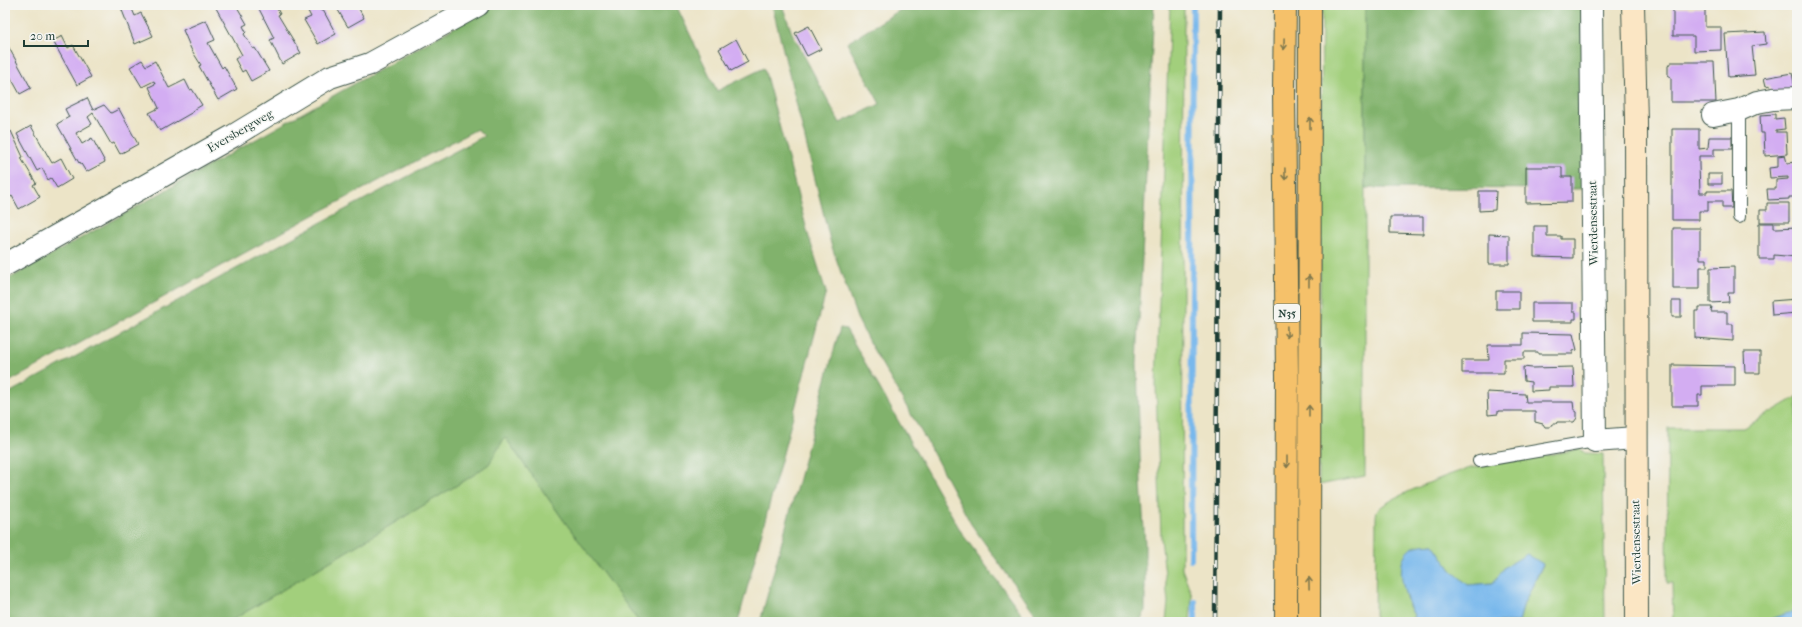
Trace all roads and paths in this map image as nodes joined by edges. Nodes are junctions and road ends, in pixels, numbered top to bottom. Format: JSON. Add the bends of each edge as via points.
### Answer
{"nodes":[{"id":1,"x":478,"y":5,"type":"edge"},
{"id":2,"x":1285,"y":5,"type":"edge"},
{"id":3,"x":1310,"y":5,"type":"edge"},
{"id":4,"x":1591,"y":5,"type":"edge"},
{"id":5,"x":1633,"y":5,"type":"edge"},
{"id":6,"x":1797,"y":98,"type":"edge"},
{"id":7,"x":1739,"y":110,"type":"junction"},
{"id":8,"x":1713,"y":115,"type":"dead end"},
{"id":9,"x":1739,"y":217,"type":"dead end"},
{"id":10,"x":5,"y":265,"type":"edge"},
{"id":11,"x":1635,"y":438,"type":"junction"},
{"id":12,"x":1595,"y":441,"type":"junction"},
{"id":13,"x":1478,"y":461,"type":"dead end"},
{"id":14,"x":1286,"y":622,"type":"edge"},
{"id":15,"x":1309,"y":622,"type":"edge"},
{"id":16,"x":1637,"y":622,"type":"edge"}],
"edges":[{"from":1,"to":10,"type":"street","name":"Eversbergweg","via":[[370,64],[330,77],[233,136]]},
{"from":2,"to":14,"type":"main road","number":"N35","one_way":true},
{"from":15,"to":3,"type":"main road","number":"N35","one_way":true},
{"from":4,"to":12,"type":"street","name":"Wierdensestraat"},
{"from":5,"to":11,"type":"street","name":"Wierdensestraat","via":[[1636,121]]},
{"from":6,"to":7,"type":"street","via":[[1757,102]]},
{"from":7,"to":8,"type":"street"},
{"from":7,"to":9,"type":"lane"},
{"from":11,"to":12,"type":"street"},
{"from":11,"to":16,"type":"street","name":"Wierdensestraat"},
{"from":12,"to":13,"type":"lane"}]}
